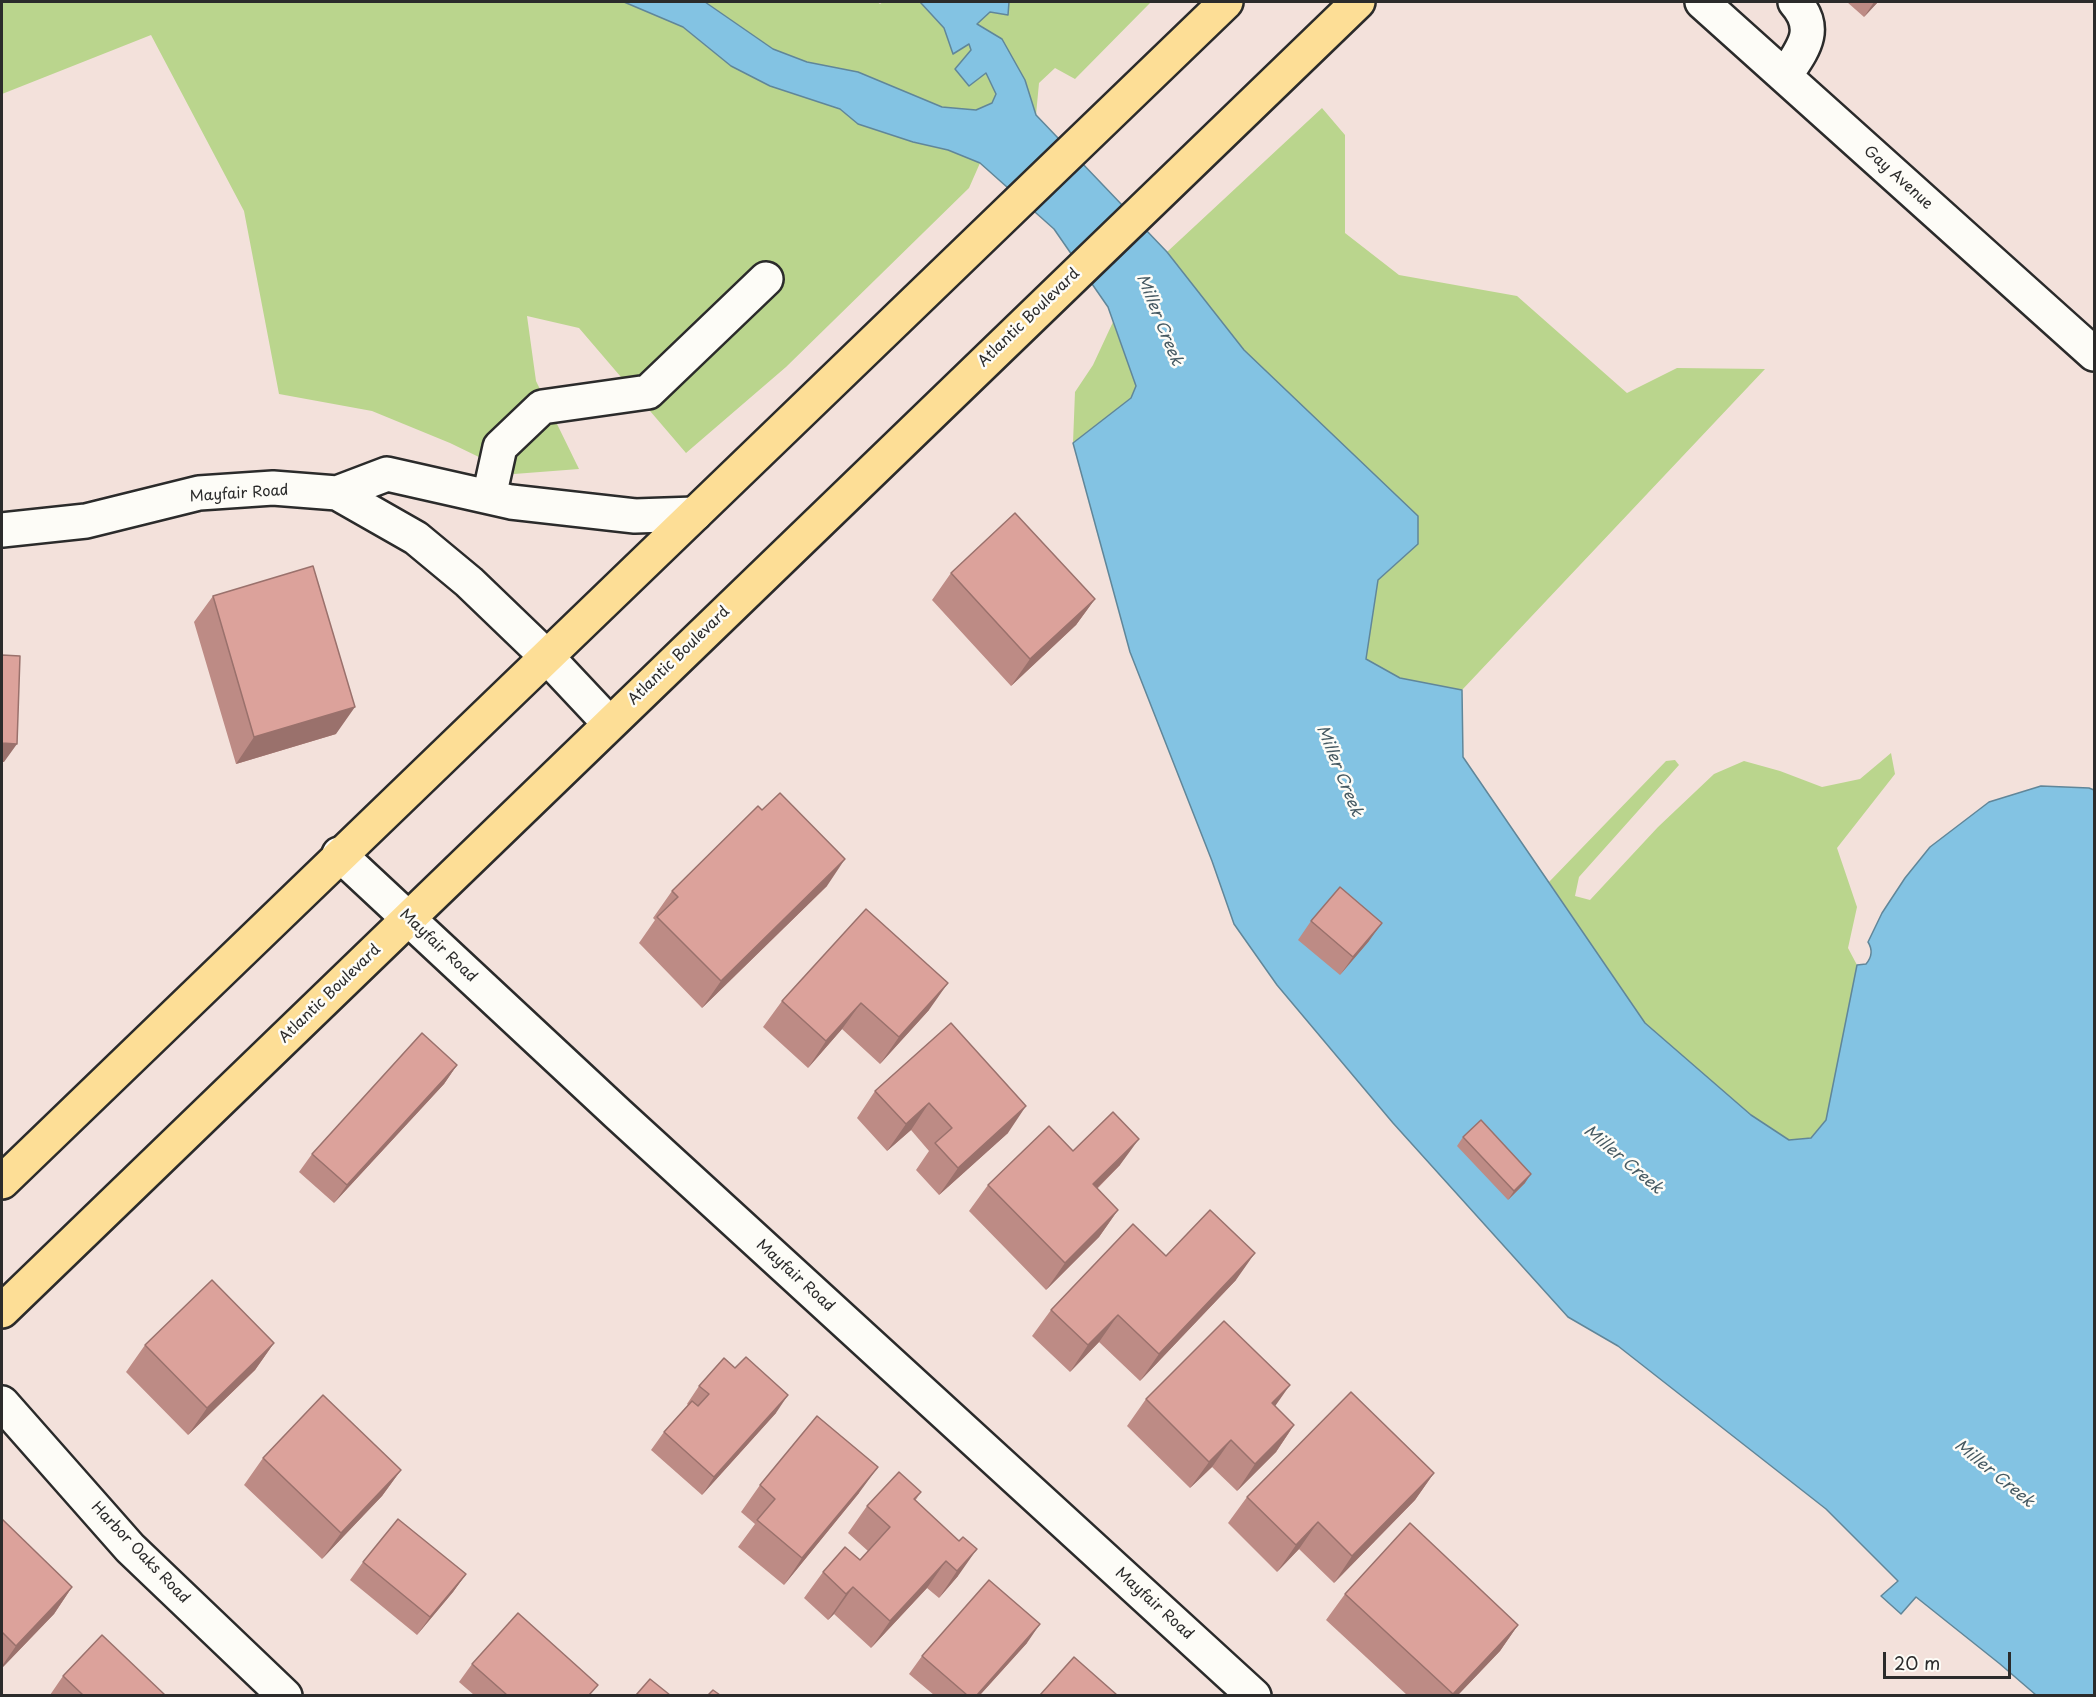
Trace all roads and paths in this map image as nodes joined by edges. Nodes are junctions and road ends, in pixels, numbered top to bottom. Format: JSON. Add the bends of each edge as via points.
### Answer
{"nodes":[{"id":1,"x":1226,"y":2,"type":"edge"},
{"id":2,"x":1358,"y":2,"type":"edge"},
{"id":3,"x":1702,"y":2,"type":"edge"},
{"id":4,"x":1795,"y":2,"type":"edge"},
{"id":5,"x":1785,"y":76,"type":"junction"},
{"id":6,"x":766,"y":279,"type":"dead end"},
{"id":7,"x":2094,"y":354,"type":"edge"},
{"id":8,"x":337,"y":493,"type":"junction"},
{"id":9,"x":489,"y":497,"type":"junction"},
{"id":10,"x":695,"y":514,"type":"junction"},
{"id":11,"x":2,"y":530,"type":"edge"},
{"id":12,"x":547,"y":657,"type":"junction"},
{"id":13,"x":609,"y":723,"type":"junction"},
{"id":14,"x":339,"y":854,"type":"junction"},
{"id":15,"x":409,"y":919,"type":"junction"},
{"id":16,"x":2,"y":1182,"type":"edge"},
{"id":17,"x":2,"y":1311,"type":"edge"},
{"id":18,"x":2,"y":1403,"type":"edge"},
{"id":19,"x":285,"y":1695,"type":"edge"},
{"id":20,"x":1254,"y":1695,"type":"edge"}],
"edges":[{"from":1,"to":10,"type":"main road"},
{"from":2,"to":13,"type":"main road","name":"Atlantic Boulevard"},
{"from":3,"to":5,"type":"street","name":"Gay Avenue"},
{"from":4,"to":5,"type":"street","via":[[1809,24],[1803,49]]},
{"from":5,"to":7,"type":"street","name":"Gay Avenue"},
{"from":6,"to":9,"type":"street","via":[[648,392],[542,407],[500,447]]},
{"from":8,"to":9,"type":"street","via":[[387,474]]},
{"from":8,"to":11,"type":"street","name":"Mayfair Road","via":[[273,488],[199,493],[86,521]]},
{"from":8,"to":12,"type":"street","name":"Mayfair Road","via":[[416,538],[469,582]]},
{"from":9,"to":10,"type":"street","via":[[635,516]]},
{"from":10,"to":12,"type":"main road"},
{"from":12,"to":13,"type":"street","name":"Mayfair Road"},
{"from":12,"to":14,"type":"main road"},
{"from":13,"to":15,"type":"main road","name":"Atlantic Boulevard"},
{"from":14,"to":15,"type":"street","name":"Mayfair Road"},
{"from":14,"to":16,"type":"main road"},
{"from":15,"to":17,"type":"main road","name":"Atlantic Boulevard"},
{"from":15,"to":20,"type":"street","name":"Mayfair Road"},
{"from":18,"to":19,"type":"street","name":"Harbor Oaks Road","via":[[130,1548]]}]}
